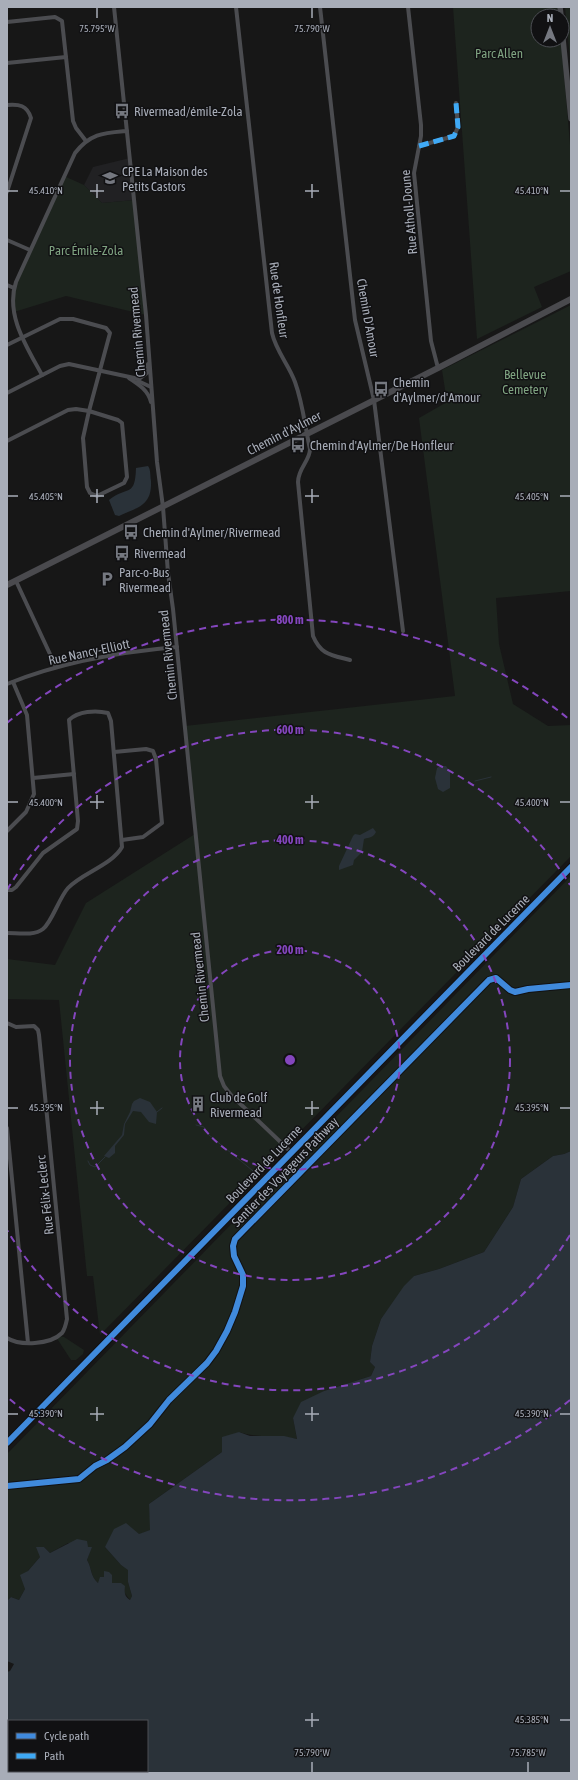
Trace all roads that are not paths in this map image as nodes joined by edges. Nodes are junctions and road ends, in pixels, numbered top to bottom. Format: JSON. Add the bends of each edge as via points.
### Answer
{"nodes":[{"id":1,"x":114,"y":7,"type":"edge"},
{"id":2,"x":236,"y":7,"type":"edge"},
{"id":3,"x":320,"y":7,"type":"edge"},
{"id":4,"x":408,"y":7,"type":"edge"},
{"id":5,"x":7,"y":22,"type":"edge"},
{"id":6,"x":564,"y":48,"type":"edge"},
{"id":7,"x":66,"y":57,"type":"junction"},
{"id":8,"x":7,"y":63,"type":"edge"},
{"id":9,"x":456,"y":103,"type":"dead end"},
{"id":10,"x":7,"y":105,"type":"edge"},
{"id":11,"x":571,"y":119,"type":"edge"},
{"id":12,"x":127,"y":131,"type":"junction"},
{"id":13,"x":86,"y":141,"type":"junction"},
{"id":14,"x":420,"y":146,"type":"junction"},
{"id":15,"x":7,"y":192,"type":"edge"},
{"id":16,"x":7,"y":240,"type":"edge"},
{"id":17,"x":30,"y":250,"type":"junction"},
{"id":18,"x":7,"y":285,"type":"edge"},
{"id":19,"x":14,"y":288,"type":"junction"},
{"id":20,"x":571,"y":299,"type":"edge"},
{"id":21,"x":22,"y":337,"type":"junction"},
{"id":22,"x":7,"y":345,"type":"edge"},
{"id":23,"x":149,"y":354,"type":"junction"},
{"id":24,"x":438,"y":368,"type":"junction"},
{"id":25,"x":101,"y":371,"type":"junction"},
{"id":26,"x":42,"y":375,"type":"junction"},
{"id":27,"x":127,"y":377,"type":"junction"},
{"id":28,"x":151,"y":387,"type":"junction"},
{"id":29,"x":7,"y":392,"type":"edge"},
{"id":30,"x":374,"y":400,"type":"junction"},
{"id":31,"x":89,"y":412,"type":"junction"},
{"id":32,"x":153,"y":416,"type":"junction"},
{"id":33,"x":307,"y":434,"type":"junction"},
{"id":34,"x":7,"y":441,"type":"edge"},
{"id":35,"x":163,"y":507,"type":"junction"},
{"id":36,"x":16,"y":581,"type":"junction"},
{"id":37,"x":7,"y":585,"type":"edge"},
{"id":38,"x":403,"y":631,"type":"dead end"},
{"id":39,"x":177,"y":648,"type":"junction"},
{"id":40,"x":350,"y":660,"type":"dead end"},
{"id":41,"x":56,"y":667,"type":"junction"},
{"id":42,"x":13,"y":682,"type":"junction"},
{"id":43,"x":7,"y":684,"type":"edge"},
{"id":44,"x":114,"y":752,"type":"junction"},
{"id":45,"x":74,"y":774,"type":"junction"},
{"id":46,"x":32,"y":778,"type":"junction"},
{"id":47,"x":7,"y":831,"type":"edge"},
{"id":48,"x":122,"y":840,"type":"junction"},
{"id":49,"x":571,"y":867,"type":"edge"},
{"id":50,"x":7,"y":890,"type":"edge"},
{"id":51,"x":7,"y":932,"type":"edge"},
{"id":52,"x":7,"y":1023,"type":"edge"},
{"id":53,"x":7,"y":1128,"type":"edge"},
{"id":54,"x":291,"y":1152,"type":"junction"},
{"id":55,"x":7,"y":1338,"type":"edge"},
{"id":56,"x":28,"y":1343,"type":"junction"},
{"id":57,"x":7,"y":1443,"type":"edge"}],
"edges":[{"from":1,"to":12,"type":"street","name":"Chemin Rivermead"},
{"from":2,"to":33,"type":"street","name":"Rue de Honfleur","via":[[272,332],[275,345],[296,383]]},
{"from":3,"to":30,"type":"street","name":"Chemin D'Amour","via":[[355,320]]},
{"from":4,"to":14,"type":"street","name":"Rue Atholl-Doune","via":[[421,125]]},
{"from":5,"to":7,"type":"street","via":[[61,19]]},
{"from":6,"to":11,"type":"street"},
{"from":7,"to":8,"type":"street"},
{"from":7,"to":13,"type":"street","via":[[74,124]]},
{"from":9,"to":14,"type":"street","via":[[458,127],[454,136]]},
{"from":10,"to":15,"type":"street","via":[[22,106],[28,110],[32,118]]},
{"from":12,"to":13,"type":"street","via":[[101,134]]},
{"from":12,"to":23,"type":"street","name":"Chemin Rivermead"},
{"from":13,"to":17,"type":"street","via":[[72,158]]},
{"from":14,"to":24,"type":"street","name":"Rue Atholl-Doune","via":[[414,173],[431,341]]},
{"from":16,"to":17,"type":"street"},
{"from":17,"to":19,"type":"street"},
{"from":18,"to":19,"type":"street"},
{"from":19,"to":21,"type":"street","via":[[15,319]]},
{"from":20,"to":24,"type":"main road","name":"Chemin d'Aylmer"},
{"from":21,"to":22,"type":"street"},
{"from":21,"to":25,"type":"street","via":[[64,319],[106,328],[110,331],[110,336]]},
{"from":21,"to":26,"type":"street"},
{"from":23,"to":27,"type":"street","via":[[145,376],[139,379]]},
{"from":23,"to":28,"type":"street","name":"Chemin Rivermead"},
{"from":24,"to":30,"type":"main road","name":"Chemin d'Aylmer"},
{"from":25,"to":26,"type":"street","via":[[69,364]]},
{"from":25,"to":27,"type":"street"},
{"from":25,"to":31,"type":"street"},
{"from":26,"to":29,"type":"street"},
{"from":27,"to":28,"type":"street"},
{"from":27,"to":32,"type":"street","via":[[147,393]]},
{"from":28,"to":32,"type":"street","name":"Chemin Rivermead"},
{"from":30,"to":33,"type":"main road","name":"Chemin d'Aylmer"},
{"from":30,"to":38,"type":"street","name":"Chemin D'Amour"},
{"from":31,"to":31,"type":"street","via":[[122,423],[127,470],[126,481],[97,496],[87,487],[83,443]]},
{"from":31,"to":34,"type":"street","via":[[68,410]]},
{"from":32,"to":35,"type":"street","name":"Chemin Rivermead"},
{"from":33,"to":35,"type":"main road","name":"Chemin d'Aylmer"},
{"from":33,"to":40,"type":"street","name":"Rue de Honfleur","via":[[310,452],[299,472],[298,482],[313,636],[324,652]]},
{"from":35,"to":36,"type":"main road","name":"Chemin d'Aylmer"},
{"from":35,"to":39,"type":"street","name":"Chemin Rivermead"},
{"from":36,"to":37,"type":"main road","name":"Chemin d'Aylmer"},
{"from":36,"to":41,"type":"street"},
{"from":39,"to":41,"type":"street","name":"Rue Nancy-Elliott","via":[[107,656]]},
{"from":39,"to":54,"type":"street","name":"Chemin Rivermead","via":[[221,1076],[224,1086],[231,1095]]},
{"from":41,"to":42,"type":"street","name":"Rue Nancy-Elliott"},
{"from":42,"to":43,"type":"street","name":"Rue Nancy-Elliott"},
{"from":42,"to":46,"type":"street","via":[[26,715]]},
{"from":44,"to":45,"type":"street","via":[[108,714],[77,714],[69,720]]},
{"from":44,"to":48,"type":"street"},
{"from":44,"to":48,"type":"street","via":[[146,749],[153,751],[162,808],[163,820],[159,826],[143,837]]},
{"from":45,"to":46,"type":"street"},
{"from":45,"to":50,"type":"street","via":[[77,829],[43,853],[16,887]]},
{"from":46,"to":47,"type":"street","via":[[34,794],[31,804]]},
{"from":48,"to":51,"type":"street","via":[[122,847],[117,854],[69,887],[43,929],[32,933]]},
{"from":49,"to":54,"type":"main road","name":"Boulevard de Lucerne"},
{"from":52,"to":56,"type":"street","name":"Rue Félix-Leclerc","via":[[34,1026],[38,1030],[66,1314],[65,1327],[58,1336],[47,1341]]},
{"from":53,"to":56,"type":"street"},
{"from":54,"to":57,"type":"main road","name":"Boulevard de Lucerne"},
{"from":55,"to":56,"type":"street","name":"Rue Félix-Leclerc","via":[[18,1343]]}]}
